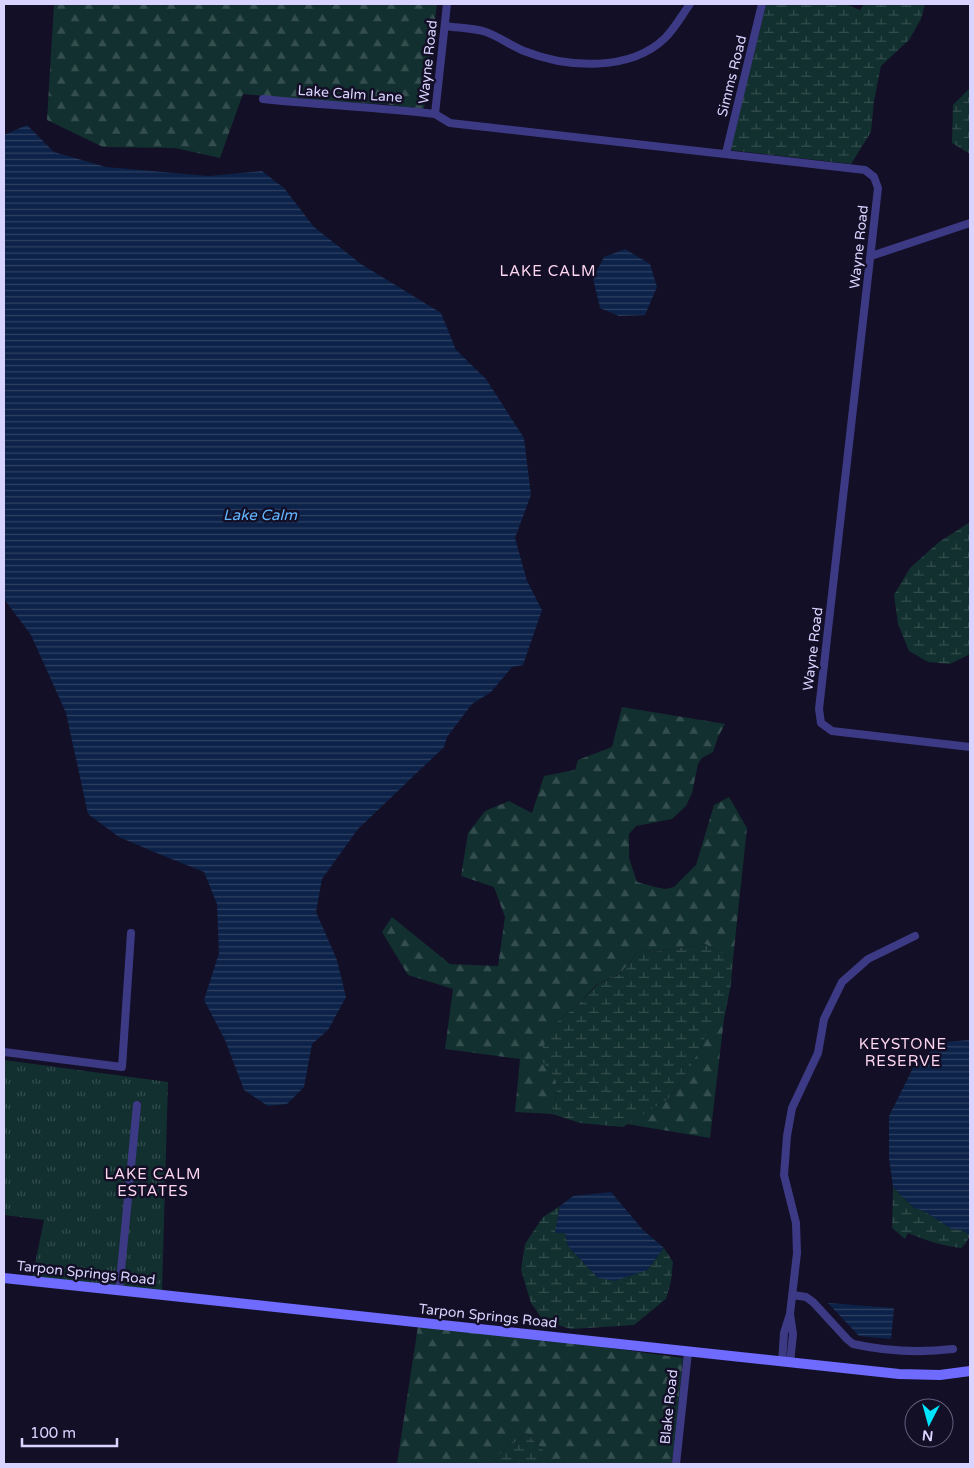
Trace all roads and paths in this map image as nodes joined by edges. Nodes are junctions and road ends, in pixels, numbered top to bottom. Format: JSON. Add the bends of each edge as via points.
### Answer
{"nodes":[{"id":1,"x":447,"y":4,"type":"edge"},
{"id":2,"x":690,"y":4,"type":"edge"},
{"id":3,"x":762,"y":4,"type":"edge"},
{"id":4,"x":445,"y":26,"type":"junction"},
{"id":5,"x":263,"y":99,"type":"dead end"},
{"id":6,"x":435,"y":114,"type":"junction"},
{"id":7,"x":726,"y":153,"type":"junction"},
{"id":8,"x":970,"y":223,"type":"edge"},
{"id":9,"x":871,"y":256,"type":"junction"},
{"id":10,"x":970,"y":747,"type":"edge"},
{"id":11,"x":131,"y":933,"type":"dead end"},
{"id":12,"x":915,"y":936,"type":"dead end"},
{"id":13,"x":4,"y":1052,"type":"edge"},
{"id":14,"x":137,"y":1104,"type":"dead end"},
{"id":15,"x":4,"y":1278,"type":"edge"},
{"id":16,"x":119,"y":1290,"type":"junction"},
{"id":17,"x":793,"y":1295,"type":"junction"},
{"id":18,"x":790,"y":1314,"type":"junction"},
{"id":19,"x":784,"y":1333,"type":"junction"},
{"id":20,"x":793,"y":1334,"type":"junction"},
{"id":21,"x":953,"y":1349,"type":"dead end"},
{"id":22,"x":688,"y":1352,"type":"junction"},
{"id":23,"x":786,"y":1362,"type":"junction"},
{"id":24,"x":970,"y":1371,"type":"edge"},
{"id":25,"x":676,"y":1464,"type":"edge"}],
"edges":[{"from":1,"to":4,"type":"street","name":"Wayne Road"},
{"from":2,"to":4,"type":"street","via":[[664,40],[641,55],[616,62],[585,63],[546,58],[486,32]]},
{"from":3,"to":7,"type":"street","name":"Simms Road"},
{"from":4,"to":6,"type":"street","name":"Wayne Road"},
{"from":5,"to":6,"type":"street","name":"Lake Calm Lane"},
{"from":6,"to":7,"type":"street","name":"Wayne Road","via":[[450,123]]},
{"from":7,"to":9,"type":"street","name":"Wayne Road","via":[[866,170],[874,177],[878,188]]},
{"from":8,"to":9,"type":"street"},
{"from":9,"to":10,"type":"street","name":"Wayne Road","via":[[820,699],[821,723],[832,731]]},
{"from":11,"to":13,"type":"street","via":[[122,1067]]},
{"from":12,"to":17,"type":"street","via":[[868,959],[842,982],[824,1019],[818,1053],[792,1108],[784,1165],[797,1231]]},
{"from":14,"to":16,"type":"street"},
{"from":15,"to":16,"type":"main road","name":"Tarpon Springs Road"},
{"from":16,"to":22,"type":"main road","name":"Tarpon Springs Road"},
{"from":17,"to":18,"type":"street"},
{"from":17,"to":21,"type":"street","via":[[809,1299],[853,1344],[921,1351]]},
{"from":18,"to":19,"type":"street"},
{"from":18,"to":20,"type":"street"},
{"from":19,"to":20,"type":"street"},
{"from":19,"to":23,"type":"street"},
{"from":20,"to":23,"type":"street"},
{"from":22,"to":23,"type":"main road","name":"Tarpon Springs Road"},
{"from":22,"to":25,"type":"street","name":"Blake Road"},
{"from":23,"to":24,"type":"main road","name":"Tarpon Springs Road","via":[[925,1376]]}]}
